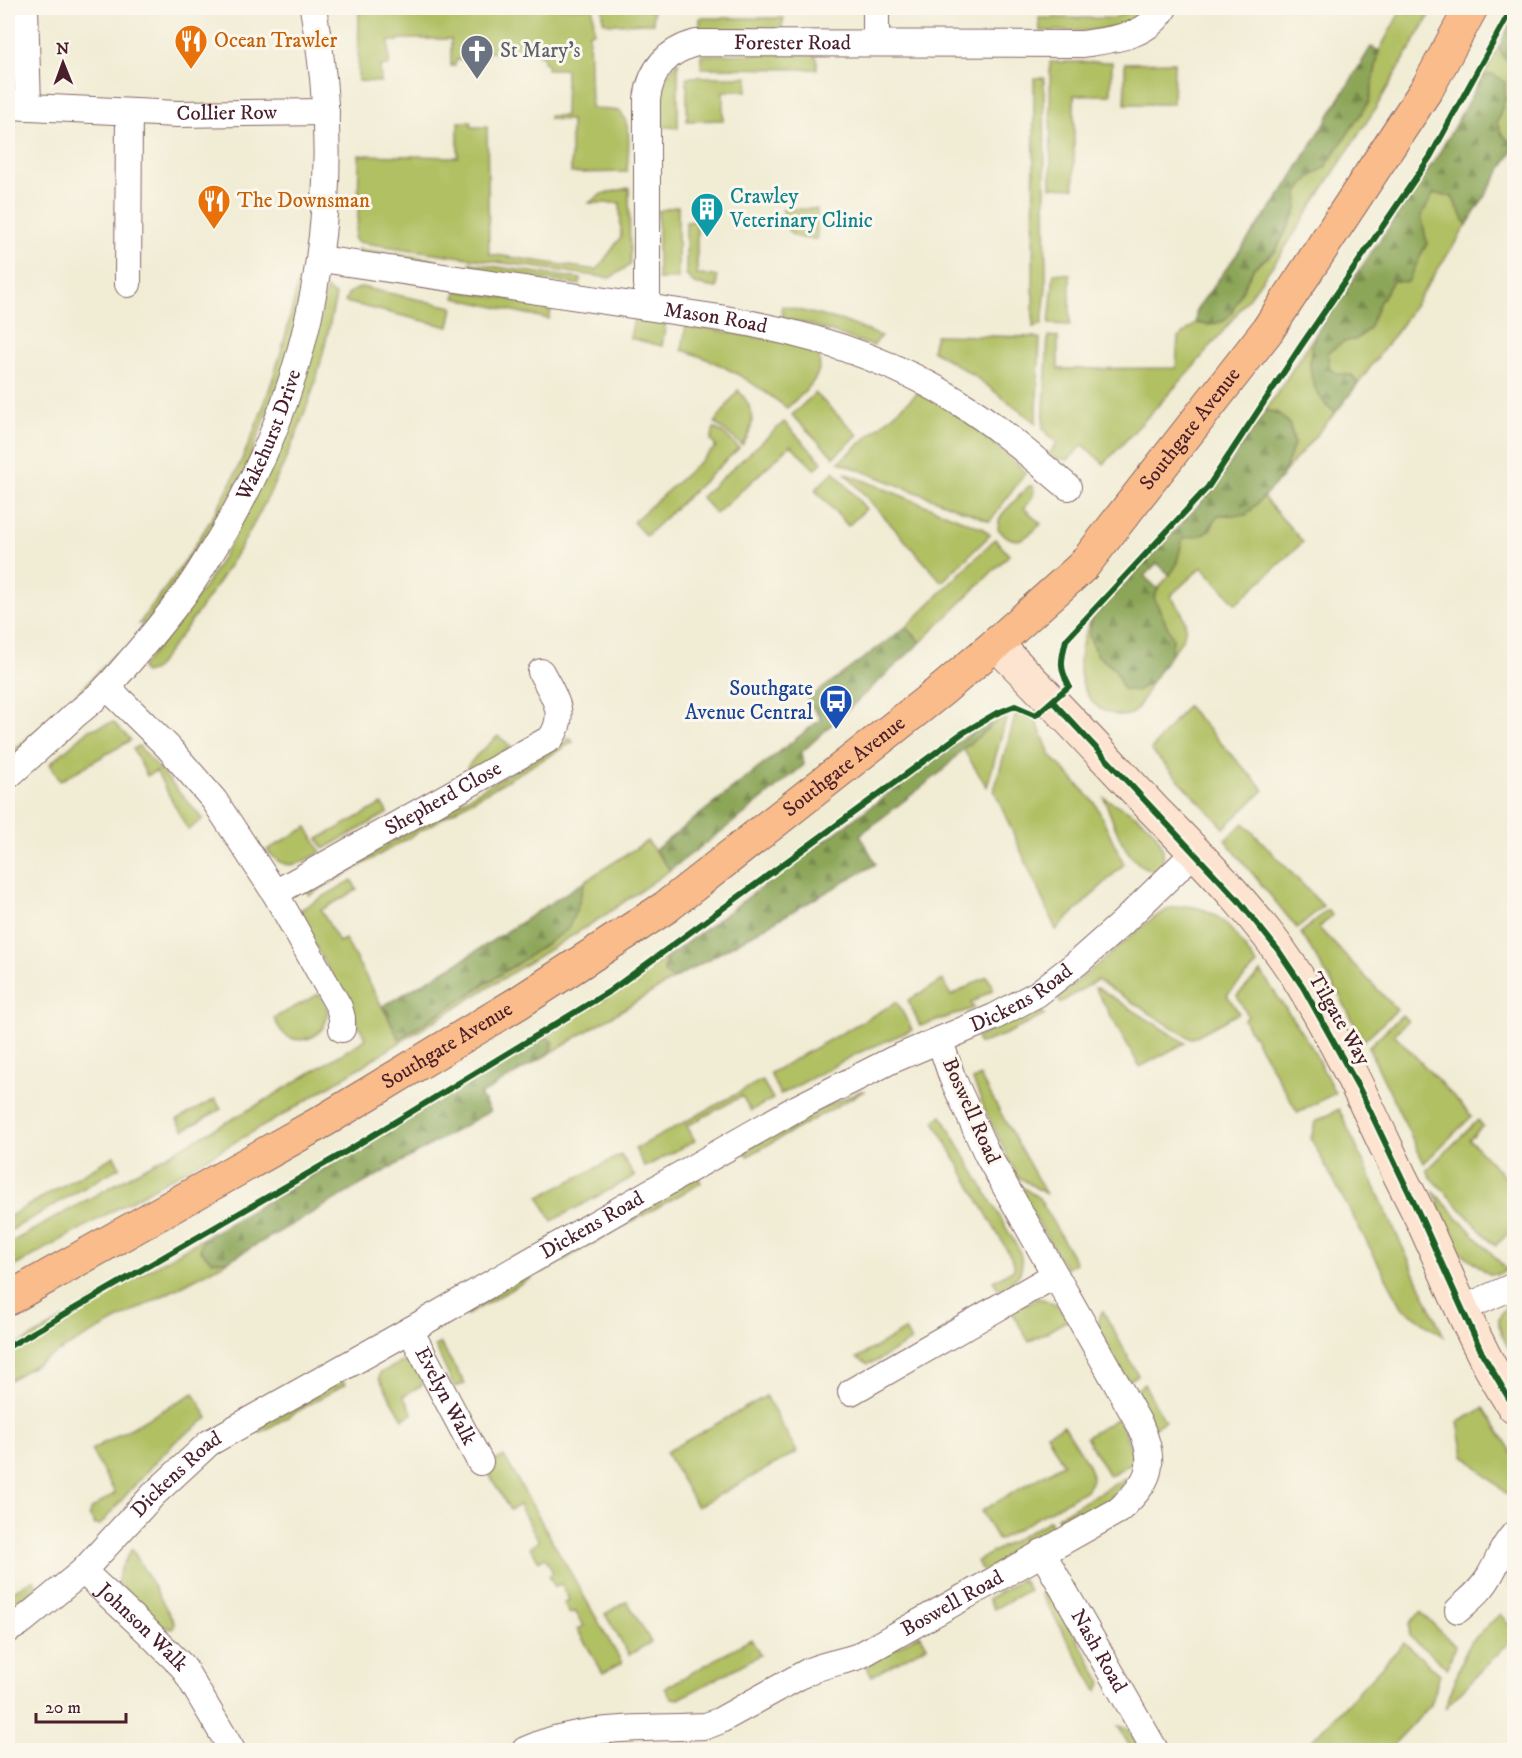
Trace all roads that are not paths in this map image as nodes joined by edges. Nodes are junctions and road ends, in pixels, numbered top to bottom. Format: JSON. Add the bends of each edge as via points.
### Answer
{"nodes":[{"id":1,"x":25,"y":8,"type":"edge"},
{"id":2,"x":313,"y":8,"type":"edge"},
{"id":3,"x":876,"y":8,"type":"edge"},
{"id":4,"x":1164,"y":8,"type":"edge"},
{"id":5,"x":1471,"y":8,"type":"edge"},
{"id":6,"x":876,"y":42,"type":"junction"},
{"id":7,"x":18,"y":106,"type":"edge"},
{"id":8,"x":129,"y":112,"type":"junction"},
{"id":9,"x":326,"y":112,"type":"junction"},
{"id":10,"x":321,"y":259,"type":"junction"},
{"id":11,"x":128,"y":284,"type":"dead end"},
{"id":12,"x":647,"y":307,"type":"junction"},
{"id":13,"x":1068,"y":487,"type":"dead end"},
{"id":14,"x":996,"y":644,"type":"junction"},
{"id":15,"x":541,"y":672,"type":"dead end"},
{"id":16,"x":107,"y":687,"type":"junction"},
{"id":17,"x":8,"y":776,"type":"edge"},
{"id":18,"x":1195,"y":852,"type":"junction"},
{"id":19,"x":274,"y":893,"type":"junction"},
{"id":20,"x":342,"y":1029,"type":"dead end"},
{"id":21,"x":940,"y":1041,"type":"junction"},
{"id":22,"x":1055,"y":1275,"type":"junction"},
{"id":23,"x":1515,"y":1286,"type":"edge"},
{"id":24,"x":8,"y":1299,"type":"edge"},
{"id":25,"x":1462,"y":1309,"type":"junction"},
{"id":26,"x":410,"y":1330,"type":"junction"},
{"id":27,"x":851,"y":1392,"type":"dead end"},
{"id":28,"x":1515,"y":1407,"type":"edge"},
{"id":29,"x":480,"y":1462,"type":"dead end"},
{"id":30,"x":1515,"y":1534,"type":"edge"},
{"id":31,"x":1042,"y":1552,"type":"junction"},
{"id":32,"x":83,"y":1572,"type":"junction"},
{"id":33,"x":1458,"y":1610,"type":"dead end"},
{"id":34,"x":8,"y":1630,"type":"edge"},
{"id":35,"x":232,"y":1750,"type":"edge"},
{"id":36,"x":525,"y":1750,"type":"edge"},
{"id":37,"x":1155,"y":1750,"type":"edge"}],
"edges":[{"from":1,"to":7,"type":"street","name":"Collier Row"},
{"from":2,"to":9,"type":"street","name":"Wakehurst Drive","via":[[322,55]]},
{"from":3,"to":6,"type":"street"},
{"from":4,"to":6,"type":"street","name":"Forester Road","via":[[1138,33],[1083,44]]},
{"from":5,"to":14,"type":"main road","name":"Southgate Avenue","via":[[1428,87],[1267,331],[1083,566]]},
{"from":6,"to":12,"type":"street","name":"Forester Road","via":[[696,43],[666,58],[652,77],[647,99]]},
{"from":7,"to":8,"type":"street","name":"Collier Row"},
{"from":8,"to":9,"type":"street","name":"Collier Row"},
{"from":8,"to":11,"type":"street"},
{"from":9,"to":10,"type":"street","name":"Wakehurst Drive","via":[[327,189]]},
{"from":10,"to":12,"type":"street","name":"Mason Road"},
{"from":10,"to":16,"type":"street","name":"Wakehurst Drive","via":[[292,381],[255,475],[180,600]]},
{"from":12,"to":13,"type":"street","name":"Mason Road","via":[[770,326],[886,364],[959,402]]},
{"from":14,"to":18,"type":"street","name":"Tilgate Way"},
{"from":14,"to":24,"type":"main road","name":"Southgate Avenue","via":[[666,907],[518,1003],[325,1120]]},
{"from":15,"to":19,"type":"street","name":"Shepherd Close","via":[[559,707],[557,729],[551,738]]},
{"from":16,"to":17,"type":"street","name":"Wakehurst Drive"},
{"from":16,"to":19,"type":"street","via":[[168,747],[214,800]]},
{"from":18,"to":21,"type":"street","name":"Dickens Road","via":[[1121,924],[1037,994]]},
{"from":18,"to":25,"type":"street","name":"Tilgate Way","via":[[1258,925],[1303,987],[1359,1088]]},
{"from":19,"to":20,"type":"street","via":[[339,1007]]},
{"from":21,"to":22,"type":"street","name":"Boswell Road","via":[[987,1154]]},
{"from":21,"to":26,"type":"street","name":"Dickens Road","via":[[892,1060],[788,1113]]},
{"from":22,"to":27,"type":"street"},
{"from":22,"to":31,"type":"street","name":"Boswell Road","via":[[1140,1425],[1148,1443],[1150,1463],[1146,1480],[1119,1509]]},
{"from":23,"to":25,"type":"street"},
{"from":25,"to":28,"type":"street","name":"Tilgate Way","via":[[1482,1353]]},
{"from":26,"to":29,"type":"street","name":"Evelyn Walk"},
{"from":26,"to":32,"type":"street","name":"Dickens Road","via":[[209,1443],[154,1494]]},
{"from":30,"to":33,"type":"street","via":[[1482,1587]]},
{"from":31,"to":36,"type":"street","name":"Boswell Road","via":[[859,1656],[824,1664],[706,1726],[582,1733]]},
{"from":31,"to":37,"type":"street","name":"Nash Road"},
{"from":32,"to":34,"type":"street","name":"Dickens Road"},
{"from":32,"to":35,"type":"street","name":"Johnson Walk","via":[[183,1667]]}]}
